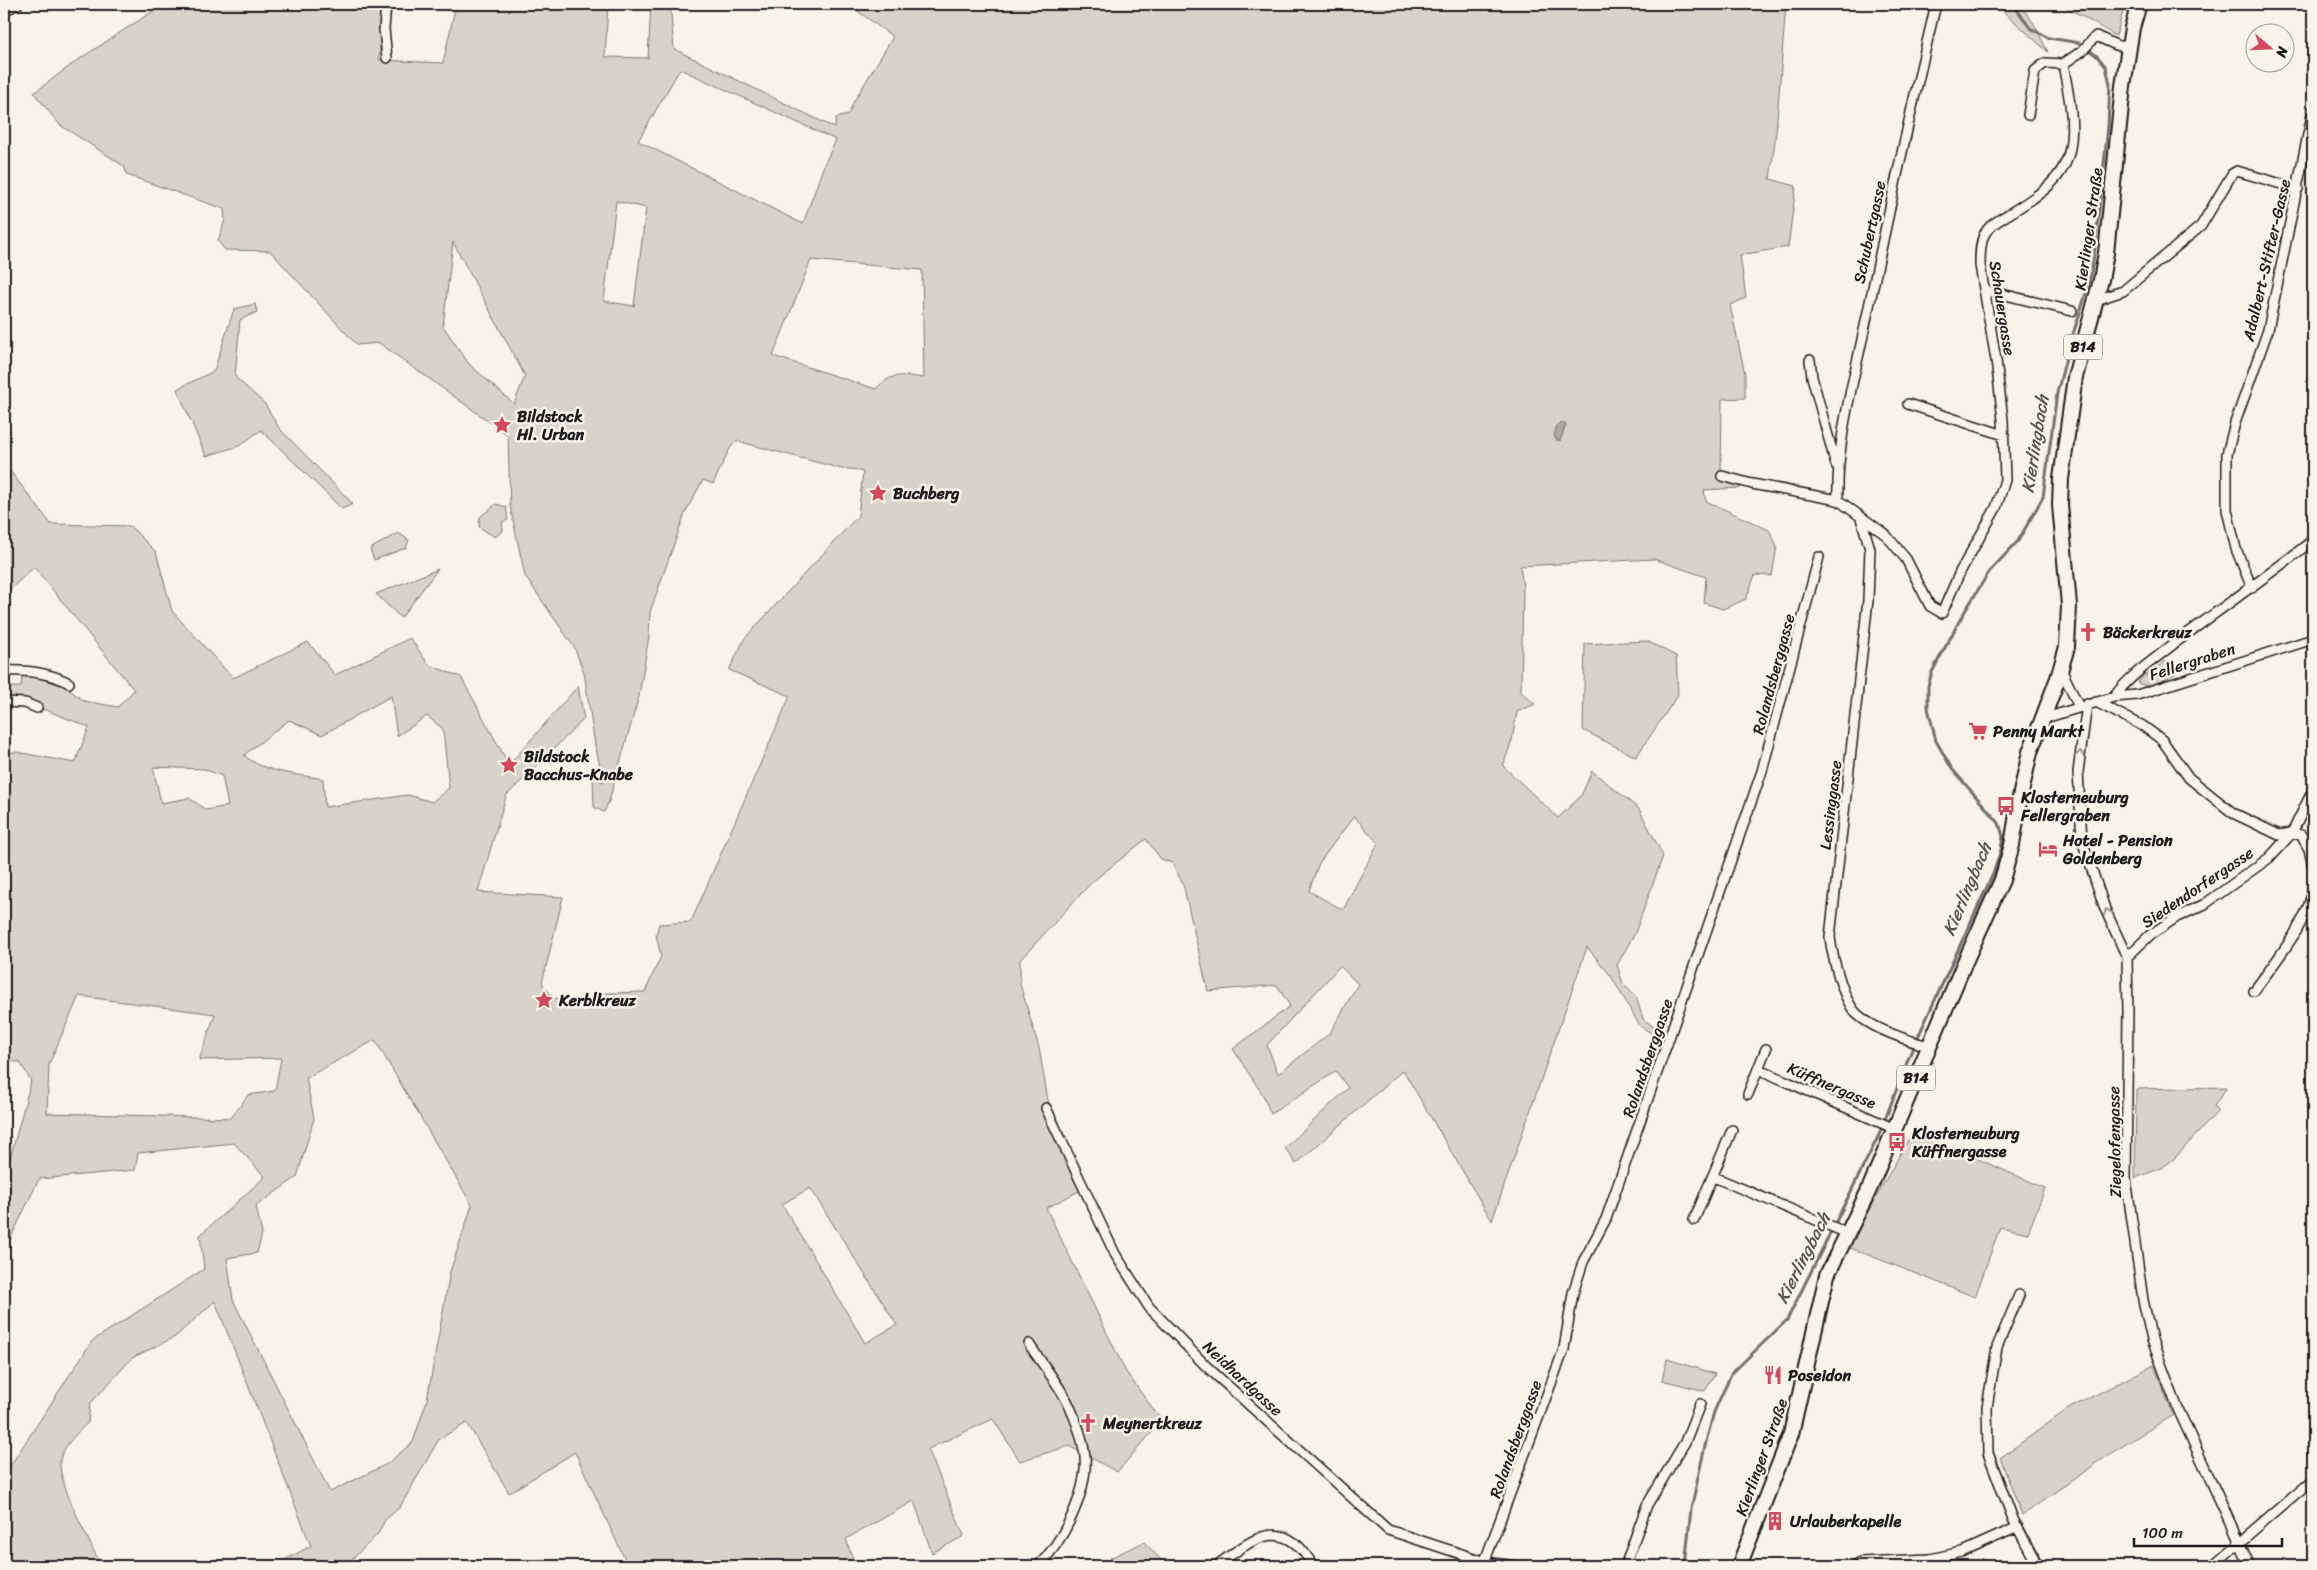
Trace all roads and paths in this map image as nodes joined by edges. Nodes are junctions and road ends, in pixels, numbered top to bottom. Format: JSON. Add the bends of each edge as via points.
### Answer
{"nodes":[{"id":1,"x":18,"y":4,"type":"edge"},
{"id":2,"x":386,"y":4,"type":"edge"},
{"id":3,"x":1936,"y":4,"type":"edge"},
{"id":4,"x":2139,"y":4,"type":"edge"},
{"id":5,"x":4,"y":11,"type":"edge"},
{"id":6,"x":2128,"y":48,"type":"junction"},
{"id":7,"x":387,"y":58,"type":"dead end"},
{"id":8,"x":2063,"y":64,"type":"junction"},
{"id":9,"x":2313,"y":110,"type":"edge"},
{"id":10,"x":2028,"y":115,"type":"dead end"},
{"id":11,"x":2298,"y":189,"type":"junction"},
{"id":12,"x":1985,"y":290,"type":"junction"},
{"id":13,"x":2096,"y":300,"type":"junction"},
{"id":14,"x":2072,"y":311,"type":"dead end"},
{"id":15,"x":1810,"y":360,"type":"dead end"},
{"id":16,"x":1908,"y":404,"type":"dead end"},
{"id":17,"x":2004,"y":435,"type":"junction"},
{"id":18,"x":1837,"y":468,"type":"junction"},
{"id":19,"x":1722,"y":476,"type":"dead end"},
{"id":20,"x":1838,"y":500,"type":"junction"},
{"id":21,"x":1861,"y":518,"type":"junction"},
{"id":22,"x":2313,"y":540,"type":"edge"},
{"id":23,"x":1820,"y":557,"type":"dead end"},
{"id":24,"x":2252,"y":588,"type":"junction"},
{"id":25,"x":2313,"y":639,"type":"edge"},
{"id":26,"x":2061,"y":669,"type":"junction"},
{"id":27,"x":4,"y":671,"type":"edge"},
{"id":28,"x":69,"y":683,"type":"dead end"},
{"id":29,"x":2114,"y":697,"type":"junction"},
{"id":30,"x":4,"y":702,"type":"edge"},
{"id":31,"x":2096,"y":702,"type":"junction"},
{"id":32,"x":2083,"y":706,"type":"junction"},
{"id":33,"x":37,"y":708,"type":"dead end"},
{"id":34,"x":2042,"y":719,"type":"junction"},
{"id":35,"x":2313,"y":790,"type":"edge"},
{"id":36,"x":2292,"y":833,"type":"junction"},
{"id":37,"x":2313,"y":867,"type":"edge"},
{"id":38,"x":2313,"y":884,"type":"edge"},
{"id":39,"x":2126,"y":957,"type":"junction"},
{"id":40,"x":2254,"y":991,"type":"dead end"},
{"id":41,"x":1920,"y":1044,"type":"junction"},
{"id":42,"x":1766,"y":1049,"type":"dead end"},
{"id":43,"x":1758,"y":1069,"type":"junction"},
{"id":44,"x":1748,"y":1094,"type":"dead end"},
{"id":45,"x":1046,"y":1108,"type":"dead end"},
{"id":46,"x":1893,"y":1128,"type":"junction"},
{"id":47,"x":1732,"y":1130,"type":"dead end"},
{"id":48,"x":1714,"y":1176,"type":"junction"},
{"id":49,"x":1694,"y":1220,"type":"dead end"},
{"id":50,"x":1845,"y":1232,"type":"junction"},
{"id":51,"x":2018,"y":1295,"type":"dead end"},
{"id":52,"x":1029,"y":1344,"type":"dead end"},
{"id":53,"x":1700,"y":1404,"type":"dead end"},
{"id":54,"x":2313,"y":1479,"type":"edge"},
{"id":55,"x":2018,"y":1527,"type":"junction"},
{"id":56,"x":2238,"y":1544,"type":"junction"},
{"id":57,"x":1484,"y":1564,"type":"edge"},
{"id":58,"x":1879,"y":1564,"type":"edge"},
{"id":59,"x":1038,"y":1566,"type":"edge"},
{"id":60,"x":1216,"y":1566,"type":"edge"},
{"id":61,"x":1313,"y":1566,"type":"edge"},
{"id":62,"x":1515,"y":1566,"type":"edge"},
{"id":63,"x":1625,"y":1566,"type":"edge"},
{"id":64,"x":1739,"y":1566,"type":"edge"},
{"id":65,"x":1853,"y":1566,"type":"edge"},
{"id":66,"x":2038,"y":1566,"type":"edge"},
{"id":67,"x":2212,"y":1566,"type":"edge"},
{"id":68,"x":2250,"y":1566,"type":"edge"}],
"edges":[{"from":1,"to":5,"type":"street"},
{"from":2,"to":7,"type":"street"},
{"from":3,"to":18,"type":"street","name":"Schubertgasse","via":[[1903,142]]},
{"from":4,"to":6,"type":"main road","name":"Kierlinger Straße","number":"B14"},
{"from":6,"to":8,"type":"street","via":[[2096,36]]},
{"from":6,"to":13,"type":"main road","name":"Kierlinger Straße","number":"B14","via":[[2106,253]]},
{"from":8,"to":10,"type":"street","via":[[2044,63],[2035,71]]},
{"from":8,"to":12,"type":"street","name":"Schauergasse","via":[[2070,105],[2069,152],[2047,189],[1995,222],[1985,232],[1980,254]]},
{"from":9,"to":11,"type":"street","name":"Adalbert-Stifter-Gasse"},
{"from":11,"to":13,"type":"street","via":[[2237,171],[2232,174],[2201,226],[2123,291]]},
{"from":11,"to":24,"type":"street","name":"Adalbert-Stifter-Gasse","via":[[2268,330],[2235,423],[2228,454],[2227,510],[2236,549]]},
{"from":12,"to":14,"type":"street"},
{"from":12,"to":17,"type":"street","name":"Schauergasse"},
{"from":13,"to":26,"type":"main road","name":"Kierlinger Straße","number":"B14","via":[[2075,377],[2061,484],[2069,605],[2068,647]]},
{"from":15,"to":18,"type":"street","name":"Schubertgasse"},
{"from":16,"to":17,"type":"street"},
{"from":17,"to":21,"type":"street","name":"Schauergasse","via":[[2006,467],[2002,492],[1942,612],[1930,606],[1906,559],[1886,535]]},
{"from":18,"to":20,"type":"street","name":"Schubertgasse"},
{"from":19,"to":20,"type":"street"},
{"from":20,"to":21,"type":"street"},
{"from":21,"to":41,"type":"street","name":"Lessinggasse","via":[[1870,549],[1868,600],[1830,937],[1849,1004],[1857,1014],[1884,1030]]},
{"from":22,"to":24,"type":"street"},
{"from":23,"to":57,"type":"street","name":"Rolandsberggasse","via":[[1762,771],[1606,1219],[1583,1262],[1572,1293],[1564,1349]]},
{"from":24,"to":29,"type":"street","via":[[2125,682]]},
{"from":25,"to":29,"type":"street","name":"Fellergraben","via":[[2137,695]]},
{"from":26,"to":32,"type":"street"},
{"from":26,"to":34,"type":"main road","name":"Kierlinger Straße","number":"B14"},
{"from":27,"to":28,"type":"street","via":[[54,675]]},
{"from":29,"to":31,"type":"street","name":"Fellergraben"},
{"from":30,"to":33,"type":"street","via":[[25,703]]},
{"from":31,"to":32,"type":"street","name":"Fellergraben"},
{"from":31,"to":36,"type":"street","via":[[2143,726],[2162,740],[2189,778],[2233,813],[2279,835]]},
{"from":32,"to":34,"type":"street","name":"Fellergraben"},
{"from":39,"to":32,"type":"street","name":"Ziegelofengasse","one_way":true,"via":[[2105,909],[2082,840],[2078,772]]},
{"from":34,"to":41,"type":"main road","name":"Kierlinger Straße","number":"B14","via":[[2025,773],[2004,873]]},
{"from":35,"to":36,"type":"street","name":"Siedendorfergasse"},
{"from":36,"to":37,"type":"street","via":[[2300,835],[2309,849]]},
{"from":36,"to":39,"type":"street","name":"Siedendorfergasse","via":[[2246,875],[2205,904],[2150,935]]},
{"from":38,"to":40,"type":"street","via":[[2313,896],[2297,928]]},
{"from":39,"to":56,"type":"street","name":"Ziegelofengasse","via":[[2126,1178],[2143,1300],[2152,1340],[2178,1409]]},
{"from":41,"to":46,"type":"main road","name":"Kierlinger Straße","number":"B14"},
{"from":42,"to":43,"type":"street"},
{"from":43,"to":44,"type":"street"},
{"from":43,"to":46,"type":"street","name":"Küffnergasse"},
{"from":45,"to":57,"type":"street","name":"Neidhardgasse","via":[[1115,1254],[1149,1307],[1193,1353],[1388,1530]]},
{"from":46,"to":50,"type":"main road","name":"Kierlinger Straße","number":"B14","via":[[1868,1192]]},
{"from":47,"to":48,"type":"street"},
{"from":48,"to":49,"type":"street"},
{"from":48,"to":50,"type":"street"},
{"from":50,"to":64,"type":"main road","name":"Kierlinger Straße","number":"B14","via":[[1827,1275],[1791,1434]]},
{"from":51,"to":55,"type":"street","via":[[1997,1347],[1987,1407],[1988,1453]]},
{"from":52,"to":59,"type":"street","via":[[1069,1405],[1085,1456],[1084,1478],[1071,1520],[1050,1555]]},
{"from":53,"to":63,"type":"street","via":[[1685,1442],[1647,1505]]},
{"from":54,"to":56,"type":"street"},
{"from":55,"to":58,"type":"street","via":[[1962,1552]]},
{"from":55,"to":66,"type":"street"},
{"from":56,"to":67,"type":"street"},
{"from":56,"to":68,"type":"street","name":"Ziegelofengasse"},
{"from":57,"to":62,"type":"street","name":"Neidhardgasse"},
{"from":58,"to":65,"type":"street","via":[[1860,1562]]},
{"from":60,"to":61,"type":"street","via":[[1248,1543],[1269,1535],[1297,1545]]}]}
